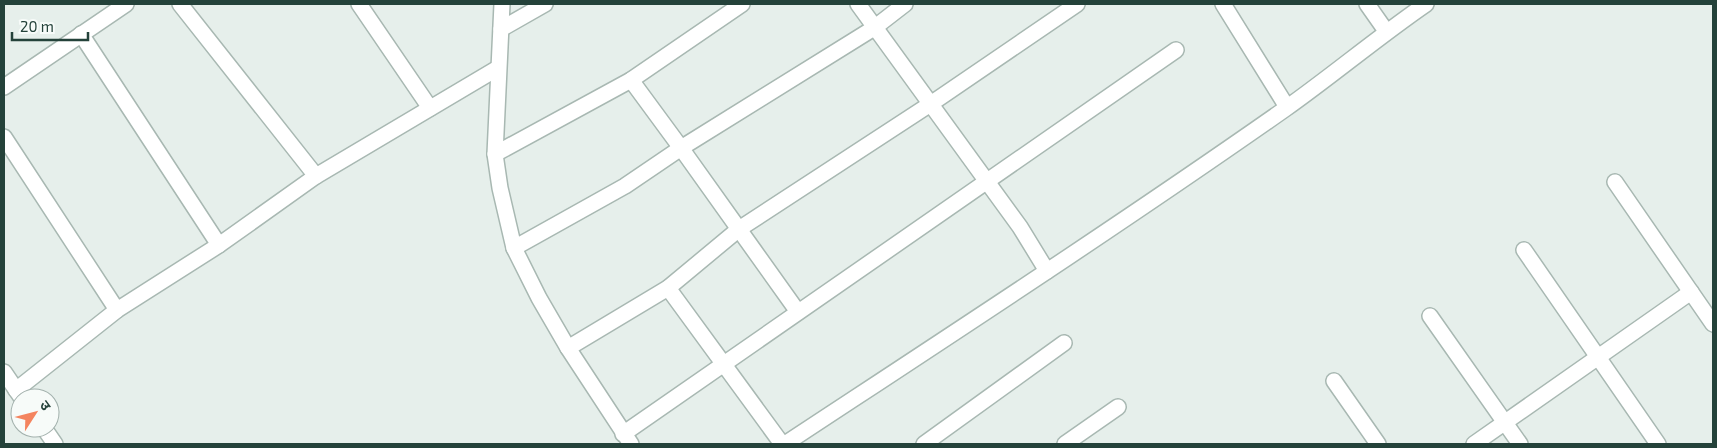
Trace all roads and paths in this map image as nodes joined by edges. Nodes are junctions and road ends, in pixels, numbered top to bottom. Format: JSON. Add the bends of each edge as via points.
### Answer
{"nodes":[{"id":1,"x":126,"y":4,"type":"edge"},
{"id":2,"x":180,"y":4,"type":"edge"},
{"id":3,"x":359,"y":4,"type":"edge"},
{"id":4,"x":502,"y":4,"type":"edge"},
{"id":5,"x":546,"y":4,"type":"edge"},
{"id":6,"x":742,"y":4,"type":"edge"},
{"id":7,"x":858,"y":4,"type":"edge"},
{"id":8,"x":905,"y":4,"type":"edge"},
{"id":9,"x":1077,"y":4,"type":"edge"},
{"id":10,"x":1223,"y":4,"type":"edge"},
{"id":11,"x":1367,"y":4,"type":"edge"},
{"id":12,"x":1426,"y":4,"type":"edge"},
{"id":13,"x":874,"y":28,"type":"junction"},
{"id":14,"x":500,"y":29,"type":"junction"},
{"id":15,"x":1386,"y":32,"type":"junction"},
{"id":16,"x":81,"y":34,"type":"junction"},
{"id":17,"x":1176,"y":50,"type":"dead end"},
{"id":18,"x":498,"y":68,"type":"junction"},
{"id":19,"x":631,"y":80,"type":"junction"},
{"id":20,"x":4,"y":87,"type":"edge"},
{"id":21,"x":932,"y":103,"type":"junction"},
{"id":22,"x":1287,"y":107,"type":"junction"},
{"id":23,"x":430,"y":108,"type":"junction"},
{"id":24,"x":4,"y":137,"type":"edge"},
{"id":25,"x":682,"y":148,"type":"junction"},
{"id":26,"x":495,"y":154,"type":"junction"},
{"id":27,"x":316,"y":176,"type":"junction"},
{"id":28,"x":986,"y":181,"type":"junction"},
{"id":29,"x":1615,"y":182,"type":"dead end"},
{"id":30,"x":739,"y":229,"type":"junction"},
{"id":31,"x":219,"y":245,"type":"junction"},
{"id":32,"x":514,"y":248,"type":"junction"},
{"id":33,"x":1524,"y":250,"type":"dead end"},
{"id":34,"x":1048,"y":271,"type":"junction"},
{"id":35,"x":668,"y":288,"type":"junction"},
{"id":36,"x":1691,"y":292,"type":"junction"},
{"id":37,"x":117,"y":310,"type":"junction"},
{"id":38,"x":798,"y":312,"type":"junction"},
{"id":39,"x":1430,"y":316,"type":"dead end"},
{"id":40,"x":1713,"y":324,"type":"edge"},
{"id":41,"x":1064,"y":342,"type":"dead end"},
{"id":42,"x":568,"y":348,"type":"junction"},
{"id":43,"x":1598,"y":357,"type":"junction"},
{"id":44,"x":724,"y":364,"type":"junction"},
{"id":45,"x":4,"y":372,"type":"edge"},
{"id":46,"x":1334,"y":381,"type":"dead end"},
{"id":47,"x":15,"y":388,"type":"edge"},
{"id":48,"x":26,"y":388,"type":"edge"},
{"id":49,"x":1118,"y":407,"type":"dead end"},
{"id":50,"x":1505,"y":422,"type":"junction"},
{"id":51,"x":627,"y":439,"type":"edge"},
{"id":52,"x":783,"y":444,"type":"edge"},
{"id":53,"x":924,"y":444,"type":"edge"},
{"id":54,"x":1066,"y":444,"type":"edge"},
{"id":55,"x":1378,"y":444,"type":"edge"},
{"id":56,"x":1474,"y":444,"type":"edge"},
{"id":57,"x":1520,"y":444,"type":"edge"},
{"id":58,"x":1658,"y":444,"type":"edge"}],
"edges":[{"from":1,"to":16,"type":"street"},
{"from":2,"to":27,"type":"street"},
{"from":3,"to":23,"type":"street"},
{"from":4,"to":14,"type":"street"},
{"from":5,"to":14,"type":"street"},
{"from":6,"to":19,"type":"street"},
{"from":7,"to":13,"type":"street"},
{"from":8,"to":13,"type":"street"},
{"from":9,"to":21,"type":"street"},
{"from":10,"to":22,"type":"street"},
{"from":11,"to":15,"type":"street"},
{"from":12,"to":15,"type":"street"},
{"from":13,"to":21,"type":"street"},
{"from":13,"to":25,"type":"street"},
{"from":14,"to":18,"type":"street"},
{"from":15,"to":22,"type":"street"},
{"from":16,"to":20,"type":"street"},
{"from":16,"to":31,"type":"street"},
{"from":17,"to":28,"type":"street"},
{"from":18,"to":23,"type":"street"},
{"from":18,"to":26,"type":"street"},
{"from":19,"to":25,"type":"street"},
{"from":19,"to":26,"type":"street"},
{"from":21,"to":28,"type":"street"},
{"from":21,"to":30,"type":"street"},
{"from":22,"to":34,"type":"street"},
{"from":23,"to":27,"type":"street"},
{"from":24,"to":37,"type":"street"},
{"from":25,"to":30,"type":"street"},
{"from":25,"to":32,"type":"street","via":[[625,186]]},
{"from":26,"to":32,"type":"street"},
{"from":27,"to":31,"type":"street"},
{"from":28,"to":34,"type":"street"},
{"from":28,"to":38,"type":"street"},
{"from":29,"to":36,"type":"street"},
{"from":30,"to":35,"type":"street"},
{"from":30,"to":38,"type":"street"},
{"from":31,"to":37,"type":"street"},
{"from":32,"to":42,"type":"street"},
{"from":33,"to":43,"type":"street"},
{"from":34,"to":52,"type":"street"},
{"from":35,"to":42,"type":"street"},
{"from":35,"to":44,"type":"street"},
{"from":36,"to":40,"type":"street"},
{"from":36,"to":43,"type":"street"},
{"from":37,"to":48,"type":"street"},
{"from":38,"to":44,"type":"street"},
{"from":39,"to":50,"type":"street"},
{"from":41,"to":53,"type":"street"},
{"from":42,"to":51,"type":"street"},
{"from":43,"to":50,"type":"street"},
{"from":43,"to":58,"type":"street"},
{"from":44,"to":51,"type":"street"},
{"from":44,"to":52,"type":"street"},
{"from":45,"to":47,"type":"street"},
{"from":46,"to":55,"type":"street"},
{"from":49,"to":54,"type":"street"},
{"from":50,"to":56,"type":"street"},
{"from":50,"to":57,"type":"street"}]}
